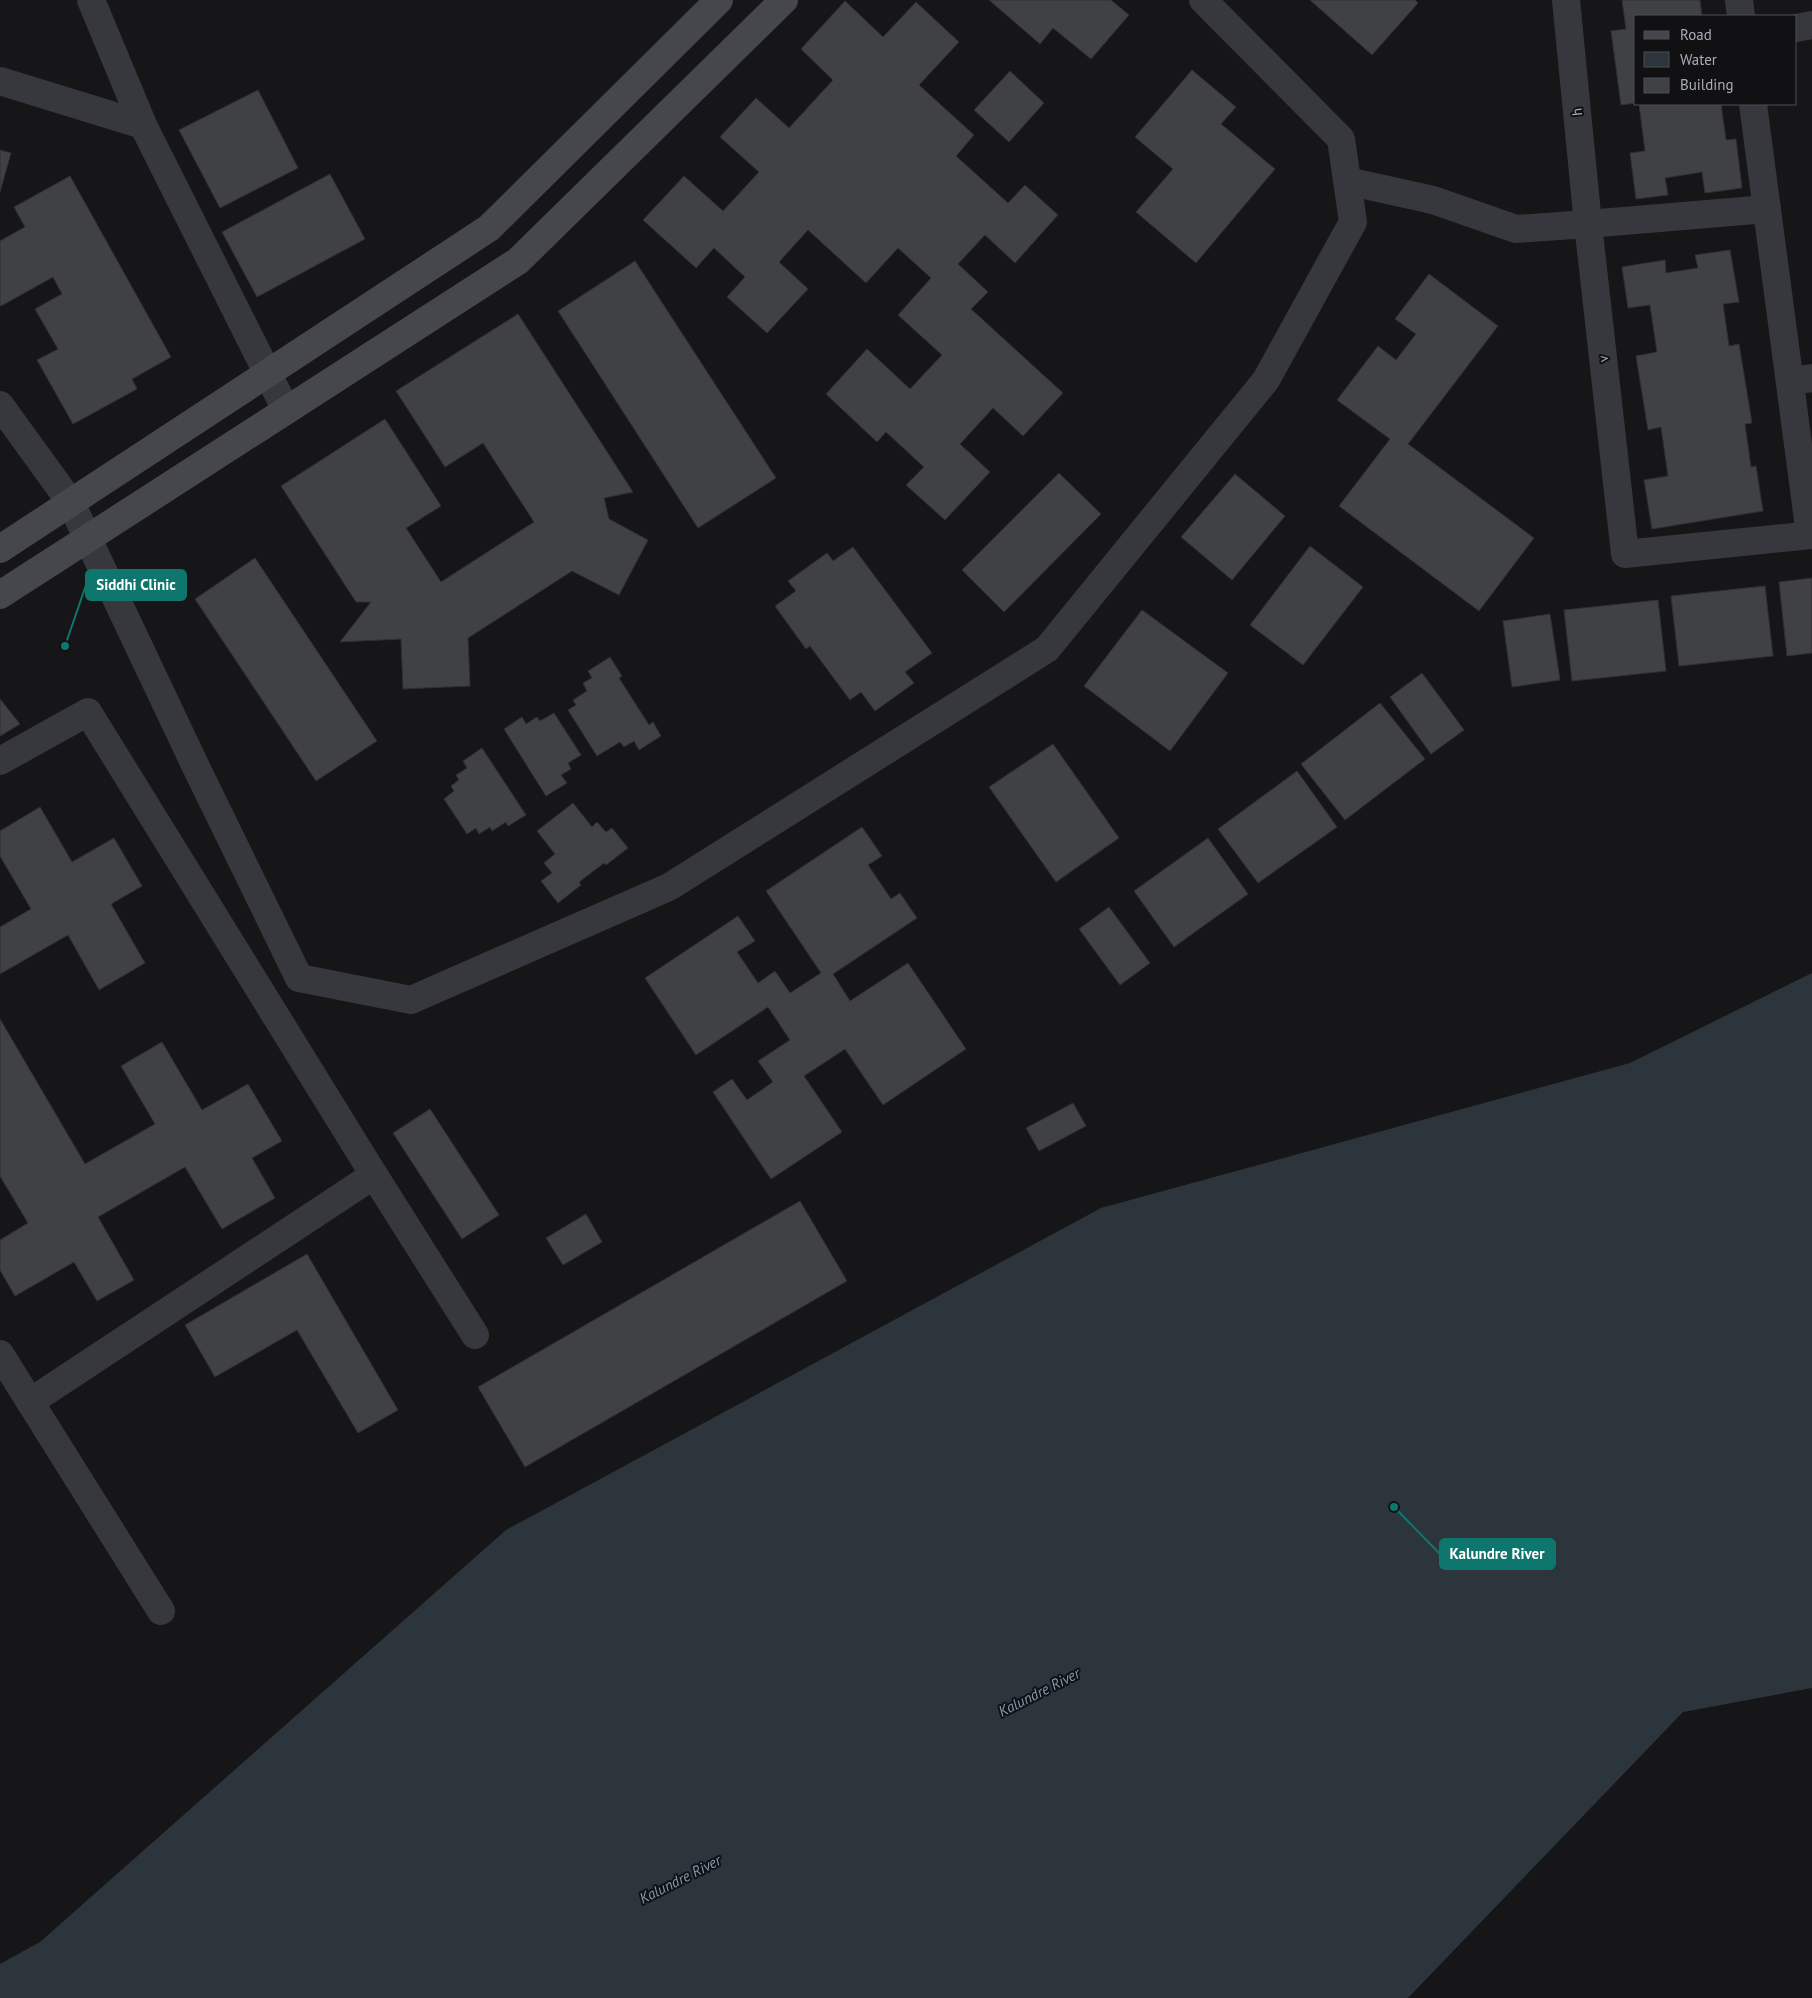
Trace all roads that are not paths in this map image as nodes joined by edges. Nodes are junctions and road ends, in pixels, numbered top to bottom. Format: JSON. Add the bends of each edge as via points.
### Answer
{"nodes":[{"id":1,"x":91,"y":0,"type":"edge"},
{"id":2,"x":720,"y":0,"type":"edge"},
{"id":3,"x":784,"y":0,"type":"edge"},
{"id":4,"x":1203,"y":0,"type":"edge"},
{"id":5,"x":1566,"y":0,"type":"edge"},
{"id":6,"x":1739,"y":0,"type":"edge"},
{"id":7,"x":1741,"y":15,"type":"edge"},
{"id":8,"x":1812,"y":26,"type":"edge"},
{"id":9,"x":1797,"y":28,"type":"edge"},
{"id":10,"x":0,"y":81,"type":"edge"},
{"id":11,"x":1753,"y":105,"type":"edge"},
{"id":12,"x":143,"y":125,"type":"junction"},
{"id":13,"x":1347,"y":180,"type":"junction"},
{"id":14,"x":1767,"y":209,"type":"junction"},
{"id":15,"x":1588,"y":224,"type":"junction"},
{"id":16,"x":268,"y":374,"type":"junction"},
{"id":17,"x":1801,"y":379,"type":"edge"},
{"id":18,"x":0,"y":405,"type":"edge"},
{"id":19,"x":286,"y":410,"type":"junction"},
{"id":20,"x":71,"y":503,"type":"junction"},
{"id":21,"x":1811,"y":535,"type":"edge"},
{"id":22,"x":87,"y":538,"type":"junction"},
{"id":23,"x":0,"y":549,"type":"edge"},
{"id":24,"x":0,"y":595,"type":"edge"},
{"id":25,"x":0,"y":761,"type":"edge"},
{"id":26,"x":374,"y":1176,"type":"junction"},
{"id":27,"x":475,"y":1335,"type":"dead end"},
{"id":28,"x":0,"y":1354,"type":"edge"},
{"id":29,"x":30,"y":1402,"type":"junction"},
{"id":30,"x":161,"y":1611,"type":"dead end"}],
"edges":[{"from":1,"to":12,"type":"street"},
{"from":2,"to":16,"type":"street","via":[[489,228]]},
{"from":3,"to":19,"type":"street","via":[[518,261]]},
{"from":4,"to":13,"type":"street","via":[[1341,139]]},
{"from":5,"to":15,"type":"street","name":"h"},
{"from":6,"to":7,"type":"street"},
{"from":8,"to":9,"type":"street"},
{"from":10,"to":12,"type":"street"},
{"from":11,"to":14,"type":"street"},
{"from":12,"to":16,"type":"street"},
{"from":13,"to":15,"type":"street","via":[[1433,200],[1516,229]]},
{"from":13,"to":22,"type":"street","via":[[1353,222],[1266,380],[1047,649],[669,887],[411,1000],[298,978]]},
{"from":14,"to":15,"type":"street"},
{"from":14,"to":17,"type":"street"},
{"from":15,"to":21,"type":"street","name":"v","via":[[1624,554]]},
{"from":16,"to":19,"type":"street"},
{"from":16,"to":20,"type":"street"},
{"from":17,"to":21,"type":"street"},
{"from":18,"to":20,"type":"street"},
{"from":19,"to":22,"type":"street"},
{"from":20,"to":22,"type":"street"},
{"from":20,"to":23,"type":"street"},
{"from":22,"to":24,"type":"street"},
{"from":25,"to":26,"type":"street","via":[[88,712]]},
{"from":26,"to":27,"type":"street"},
{"from":26,"to":29,"type":"street"},
{"from":28,"to":29,"type":"street"},
{"from":29,"to":30,"type":"street"}]}
